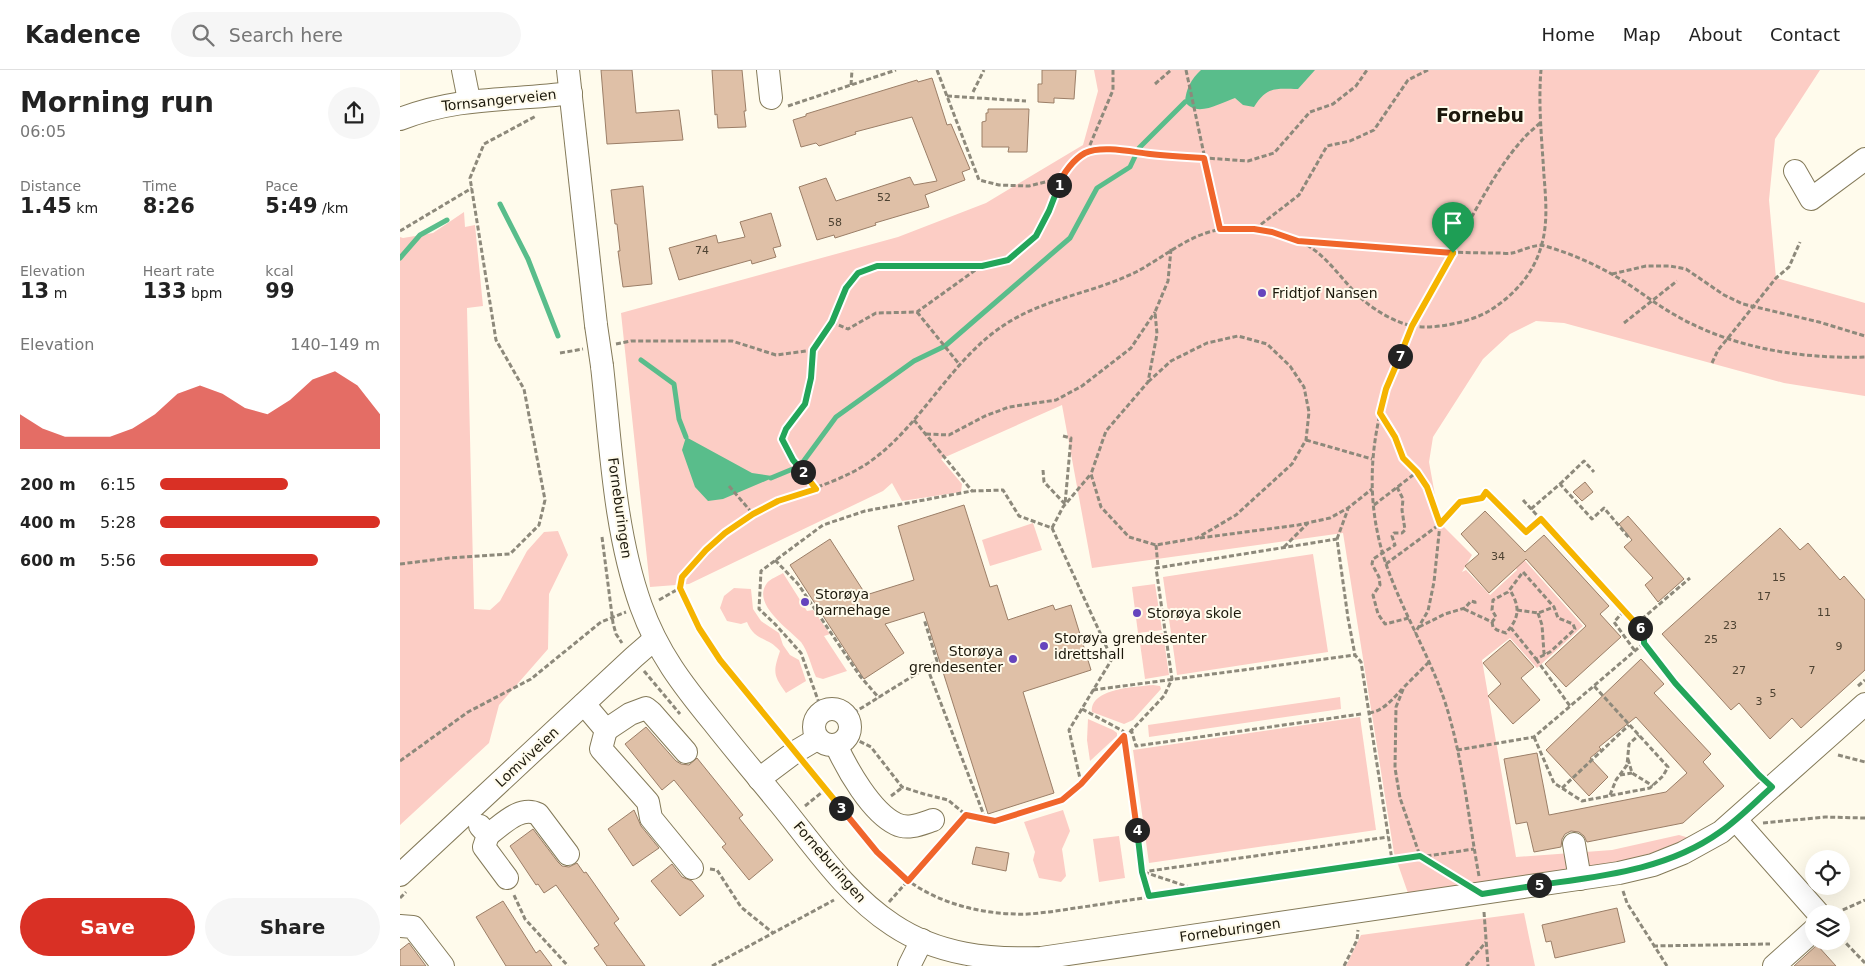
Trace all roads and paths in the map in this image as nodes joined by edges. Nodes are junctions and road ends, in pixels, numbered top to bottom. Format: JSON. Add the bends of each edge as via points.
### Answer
{"nodes":[{"id":1,"x":463,"y":70,"type":"edge"},
{"id":2,"x":568,"y":70,"type":"edge"},
{"id":3,"x":768,"y":70,"type":"edge"},
{"id":4,"x":852,"y":70,"type":"edge"},
{"id":5,"x":896,"y":70,"type":"edge"},
{"id":6,"x":937,"y":70,"type":"edge"},
{"id":7,"x":984,"y":70,"type":"edge"},
{"id":8,"x":1113,"y":70,"type":"edge"},
{"id":9,"x":1172,"y":70,"type":"edge"},
{"id":10,"x":1186,"y":70,"type":"edge"},
{"id":11,"x":1367,"y":70,"type":"edge"},
{"id":12,"x":1428,"y":70,"type":"edge"},
{"id":13,"x":1541,"y":70,"type":"edge"},
{"id":14,"x":1155,"y":84,"type":"dead end"},
{"id":15,"x":851,"y":85,"type":"junction"},
{"id":16,"x":973,"y":92,"type":"dead end"},
{"id":17,"x":570,"y":93,"type":"junction"},
{"id":18,"x":544,"y":96,"type":"junction"},
{"id":19,"x":947,"y":96,"type":"junction"},
{"id":20,"x":771,"y":98,"type":"joint"},
{"id":21,"x":469,"y":100,"type":"junction"},
{"id":22,"x":1026,"y":101,"type":"dead end"},
{"id":23,"x":400,"y":119,"type":"edge"},
{"id":24,"x":1541,"y":122,"type":"junction"},
{"id":25,"x":1086,"y":152,"type":"junction"},
{"id":26,"x":1204,"y":158,"type":"junction"},
{"id":27,"x":1865,"y":159,"type":"edge"},
{"id":28,"x":1795,"y":171,"type":"dead end"},
{"id":29,"x":1061,"y":178,"type":"junction"},
{"id":30,"x":472,"y":188,"type":"junction"},
{"id":31,"x":1220,"y":229,"type":"junction"},
{"id":32,"x":1254,"y":229,"type":"junction"},
{"id":33,"x":400,"y":231,"type":"edge"},
{"id":34,"x":1298,"y":241,"type":"junction"},
{"id":35,"x":1800,"y":242,"type":"dead end"},
{"id":36,"x":1542,"y":244,"type":"junction"},
{"id":37,"x":1172,"y":249,"type":"junction"},
{"id":38,"x":1453,"y":253,"type":"junction"},
{"id":39,"x":982,"y":266,"type":"junction"},
{"id":40,"x":1612,"y":274,"type":"junction"},
{"id":41,"x":1677,"y":281,"type":"dead end"},
{"id":42,"x":1650,"y":301,"type":"junction"},
{"id":43,"x":1754,"y":307,"type":"junction"},
{"id":44,"x":917,"y":312,"type":"junction"},
{"id":45,"x":1155,"y":312,"type":"junction"},
{"id":46,"x":832,"y":322,"type":"junction"},
{"id":47,"x":1624,"y":323,"type":"dead end"},
{"id":48,"x":1412,"y":326,"type":"junction"},
{"id":49,"x":1865,"y":336,"type":"edge"},
{"id":50,"x":1728,"y":338,"type":"junction"},
{"id":51,"x":613,"y":344,"type":"dead end"},
{"id":52,"x":586,"y":348,"type":"dead end"},
{"id":53,"x":813,"y":350,"type":"junction"},
{"id":54,"x":560,"y":353,"type":"dead end"},
{"id":55,"x":1865,"y":357,"type":"edge"},
{"id":56,"x":1712,"y":363,"type":"dead end"},
{"id":57,"x":960,"y":364,"type":"junction"},
{"id":58,"x":1148,"y":382,"type":"junction"},
{"id":59,"x":1380,"y":413,"type":"junction"},
{"id":60,"x":914,"y":420,"type":"junction"},
{"id":61,"x":926,"y":434,"type":"junction"},
{"id":62,"x":1063,"y":436,"type":"dead end"},
{"id":63,"x":1306,"y":440,"type":"junction"},
{"id":64,"x":1372,"y":460,"type":"junction"},
{"id":65,"x":1043,"y":470,"type":"dead end"},
{"id":66,"x":1417,"y":472,"type":"junction"},
{"id":67,"x":1594,"y":472,"type":"dead end"},
{"id":68,"x":1091,"y":474,"type":"junction"},
{"id":69,"x":1560,"y":484,"type":"junction"},
{"id":70,"x":729,"y":486,"type":"dead end"},
{"id":71,"x":1397,"y":487,"type":"junction"},
{"id":72,"x":816,"y":489,"type":"junction"},
{"id":73,"x":1372,"y":489,"type":"junction"},
{"id":74,"x":972,"y":491,"type":"junction"},
{"id":75,"x":1523,"y":500,"type":"dead end"},
{"id":76,"x":1065,"y":504,"type":"junction"},
{"id":77,"x":1373,"y":505,"type":"junction"},
{"id":78,"x":1348,"y":508,"type":"junction"},
{"id":79,"x":1531,"y":509,"type":"junction"},
{"id":80,"x":753,"y":514,"type":"junction"},
{"id":81,"x":1541,"y":519,"type":"junction"},
{"id":82,"x":1308,"y":523,"type":"junction"},
{"id":83,"x":1440,"y":524,"type":"junction"},
{"id":84,"x":1052,"y":528,"type":"junction"},
{"id":85,"x":1197,"y":538,"type":"junction"},
{"id":86,"x":1338,"y":539,"type":"junction"},
{"id":87,"x":1630,"y":539,"type":"dead end"},
{"id":88,"x":1156,"y":545,"type":"junction"},
{"id":89,"x":1284,"y":547,"type":"junction"},
{"id":90,"x":1382,"y":554,"type":"junction"},
{"id":91,"x":775,"y":560,"type":"junction"},
{"id":92,"x":400,"y":564,"type":"edge"},
{"id":93,"x":1386,"y":564,"type":"junction"},
{"id":94,"x":1158,"y":567,"type":"junction"},
{"id":95,"x":1690,"y":578,"type":"dead end"},
{"id":96,"x":680,"y":588,"type":"junction"},
{"id":97,"x":1510,"y":590,"type":"junction"},
{"id":98,"x":655,"y":601,"type":"dead end"},
{"id":99,"x":1475,"y":605,"type":"dead end"},
{"id":100,"x":1554,"y":608,"type":"junction"},
{"id":101,"x":1464,"y":609,"type":"junction"},
{"id":102,"x":1517,"y":610,"type":"junction"},
{"id":103,"x":1624,"y":611,"type":"junction"},
{"id":104,"x":1538,"y":613,"type":"junction"},
{"id":105,"x":1409,"y":618,"type":"junction"},
{"id":106,"x":924,"y":619,"type":"dead end"},
{"id":107,"x":1492,"y":622,"type":"junction"},
{"id":108,"x":1636,"y":624,"type":"junction"},
{"id":109,"x":1418,"y":628,"type":"junction"},
{"id":110,"x":1510,"y":628,"type":"junction"},
{"id":111,"x":1416,"y":633,"type":"junction"},
{"id":112,"x":656,"y":642,"type":"junction"},
{"id":113,"x":1644,"y":643,"type":"junction"},
{"id":114,"x":623,"y":644,"type":"dead end"},
{"id":115,"x":1635,"y":651,"type":"junction"},
{"id":116,"x":1355,"y":655,"type":"junction"},
{"id":117,"x":1546,"y":656,"type":"junction"},
{"id":118,"x":1536,"y":659,"type":"junction"},
{"id":119,"x":1429,"y":662,"type":"junction"},
{"id":120,"x":927,"y":667,"type":"junction"},
{"id":121,"x":1172,"y":679,"type":"junction"},
{"id":122,"x":1865,"y":680,"type":"edge"},
{"id":123,"x":1594,"y":686,"type":"junction"},
{"id":124,"x":1404,"y":687,"type":"junction"},
{"id":125,"x":1093,"y":690,"type":"junction"},
{"id":126,"x":1861,"y":696,"type":"edge"},
{"id":127,"x":879,"y":698,"type":"junction"},
{"id":128,"x":584,"y":704,"type":"junction"},
{"id":129,"x":1570,"y":706,"type":"junction"},
{"id":130,"x":1082,"y":709,"type":"junction"},
{"id":131,"x":822,"y":711,"type":"joint"},
{"id":132,"x":1369,"y":713,"type":"junction"},
{"id":133,"x":1360,"y":714,"type":"dead end"},
{"id":134,"x":1629,"y":725,"type":"junction"},
{"id":135,"x":1131,"y":729,"type":"junction"},
{"id":136,"x":606,"y":730,"type":"junction"},
{"id":137,"x":837,"y":734,"type":"junction"},
{"id":138,"x":1639,"y":735,"type":"junction"},
{"id":139,"x":1124,"y":736,"type":"junction"},
{"id":140,"x":1534,"y":737,"type":"junction"},
{"id":141,"x":1457,"y":750,"type":"junction"},
{"id":142,"x":686,"y":752,"type":"dead end"},
{"id":143,"x":796,"y":752,"type":"junction"},
{"id":144,"x":1838,"y":755,"type":"dead end"},
{"id":145,"x":1628,"y":757,"type":"junction"},
{"id":146,"x":400,"y":761,"type":"edge"},
{"id":147,"x":1865,"y":762,"type":"edge"},
{"id":148,"x":1632,"y":773,"type":"junction"},
{"id":149,"x":1619,"y":775,"type":"junction"},
{"id":150,"x":1763,"y":778,"type":"junction"},
{"id":151,"x":759,"y":779,"type":"junction"},
{"id":152,"x":1081,"y":784,"type":"junction"},
{"id":153,"x":1653,"y":786,"type":"junction"},
{"id":154,"x":1562,"y":788,"type":"junction"},
{"id":155,"x":826,"y":789,"type":"junction"},
{"id":156,"x":1610,"y":796,"type":"junction"},
{"id":157,"x":803,"y":807,"type":"dead end"},
{"id":158,"x":467,"y":812,"type":"junction"},
{"id":159,"x":966,"y":815,"type":"junction"},
{"id":160,"x":1865,"y":818,"type":"edge"},
{"id":161,"x":985,"y":819,"type":"junction"},
{"id":162,"x":933,"y":820,"type":"dead end"},
{"id":163,"x":1736,"y":820,"type":"junction"},
{"id":164,"x":1760,"y":824,"type":"dead end"},
{"id":165,"x":488,"y":835,"type":"junction"},
{"id":166,"x":1388,"y":837,"type":"junction"},
{"id":167,"x":1574,"y":844,"type":"dead end"},
{"id":168,"x":1474,"y":849,"type":"junction"},
{"id":169,"x":568,"y":854,"type":"dead end"},
{"id":170,"x":1420,"y":856,"type":"junction"},
{"id":171,"x":1392,"y":860,"type":"junction"},
{"id":172,"x":692,"y":868,"type":"joint"},
{"id":173,"x":1142,"y":872,"type":"junction"},
{"id":174,"x":400,"y":875,"type":"edge"},
{"id":175,"x":507,"y":878,"type":"joint"},
{"id":176,"x":1580,"y":879,"type":"junction"},
{"id":177,"x":908,"y":881,"type":"junction"},
{"id":178,"x":1483,"y":881,"type":"junction"},
{"id":179,"x":1196,"y":889,"type":"junction"},
{"id":180,"x":1623,"y":890,"type":"dead end"},
{"id":181,"x":1149,"y":896,"type":"junction"},
{"id":182,"x":834,"y":900,"type":"dead end"},
{"id":183,"x":1865,"y":900,"type":"edge"},
{"id":184,"x":1811,"y":905,"type":"edge"},
{"id":185,"x":1850,"y":907,"type":"edge"},
{"id":186,"x":400,"y":926,"type":"edge"},
{"id":187,"x":1358,"y":930,"type":"dead end"},
{"id":188,"x":773,"y":933,"type":"junction"},
{"id":189,"x":1805,"y":937,"type":"edge"},
{"id":190,"x":1805,"y":938,"type":"edge"},
{"id":191,"x":922,"y":940,"type":"junction"},
{"id":192,"x":1486,"y":942,"type":"junction"},
{"id":193,"x":1653,"y":946,"type":"junction"},
{"id":194,"x":1850,"y":947,"type":"edge"},
{"id":195,"x":1865,"y":963,"type":"edge"},
{"id":196,"x":443,"y":966,"type":"edge"},
{"id":197,"x":568,"y":966,"type":"edge"},
{"id":198,"x":712,"y":966,"type":"edge"},
{"id":199,"x":909,"y":966,"type":"edge"},
{"id":200,"x":1344,"y":966,"type":"edge"},
{"id":201,"x":1466,"y":966,"type":"edge"},
{"id":202,"x":1488,"y":966,"type":"edge"},
{"id":203,"x":1667,"y":966,"type":"edge"},
{"id":204,"x":1774,"y":966,"type":"edge"}],
"edges":[{"from":1,"to":21,"type":"street"},
{"from":2,"to":17,"type":"street","name":"Forneburingen"},
{"from":3,"to":20,"type":"street"},
{"from":4,"to":15,"type":"path"},
{"from":5,"to":15,"type":"path"},
{"from":6,"to":19,"type":"path"},
{"from":7,"to":16,"type":"path"},
{"from":8,"to":25,"type":"path","via":[[1112,90]]},
{"from":9,"to":14,"type":"path"},
{"from":10,"to":26,"type":"path"},
{"from":11,"to":26,"type":"path","via":[[1356,86],[1333,104],[1310,112],[1274,153],[1248,161]]},
{"from":12,"to":32,"type":"path","via":[[1408,80],[1374,130],[1327,146],[1298,195]]},
{"from":13,"to":24,"type":"path"},
{"from":15,"to":20,"type":"path","via":[[781,108]]},
{"from":17,"to":18,"type":"street","name":"Tornsangerveien"},
{"from":17,"to":112,"type":"street","name":"Forneburingen","bridge":true,"via":[[620,526],[639,599]]},
{"from":18,"to":21,"type":"street","name":"Tornsangerveien"},
{"from":18,"to":30,"type":"path","via":[[541,113],[484,144],[470,178]]},
{"from":19,"to":22,"type":"path"},
{"from":19,"to":29,"type":"path","via":[[978,180],[999,185],[1029,186]]},
{"from":21,"to":23,"type":"street","name":"Tornsangerveien"},
{"from":24,"to":36,"type":"path","via":[[1546,198]]},
{"from":24,"to":38,"type":"path","via":[[1523,138],[1500,169]]},
{"from":25,"to":26,"type":"path","via":[[1112,149]]},
{"from":25,"to":29,"type":"path"},
{"from":26,"to":31,"type":"path"},
{"from":27,"to":28,"type":"street","via":[[1811,199]]},
{"from":29,"to":39,"type":"path","via":[[1036,236],[1008,260]]},
{"from":30,"to":33,"type":"path"},
{"from":30,"to":92,"type":"path","via":[[496,340],[524,389],[545,500],[539,525],[510,554]]},
{"from":31,"to":32,"type":"path"},
{"from":31,"to":37,"type":"path"},
{"from":32,"to":34,"type":"path"},
{"from":34,"to":38,"type":"path"},
{"from":34,"to":48,"type":"path","via":[[1325,259],[1364,301]]},
{"from":35,"to":43,"type":"path","via":[[1789,267],[1776,278]]},
{"from":36,"to":38,"type":"path","via":[[1510,253]]},
{"from":36,"to":40,"type":"path","via":[[1586,260]]},
{"from":36,"to":48,"type":"path","via":[[1523,283],[1485,314],[1459,323]]},
{"from":37,"to":45,"type":"path","via":[[1168,281]]},
{"from":37,"to":57,"type":"path","via":[[1120,279],[1064,296],[1013,318]]},
{"from":38,"to":48,"type":"path"},
{"from":39,"to":44,"type":"path"},
{"from":39,"to":46,"type":"path","via":[[877,266],[858,273],[846,288]]},
{"from":40,"to":42,"type":"path"},
{"from":40,"to":43,"type":"path","via":[[1646,266],[1686,269],[1724,295]]},
{"from":41,"to":42,"type":"path"},
{"from":42,"to":47,"type":"path"},
{"from":42,"to":50,"type":"path","via":[[1677,317]]},
{"from":43,"to":49,"type":"path"},
{"from":43,"to":50,"type":"path"},
{"from":44,"to":46,"type":"path","via":[[876,313],[848,329]]},
{"from":44,"to":57,"type":"path"},
{"from":45,"to":58,"type":"path","via":[[1157,334]]},
{"from":45,"to":61,"type":"path","via":[[1131,348],[1082,386],[1056,400],[1009,407],[949,436]]},
{"from":46,"to":53,"type":"path"},
{"from":48,"to":59,"type":"path","via":[[1386,389]]},
{"from":50,"to":55,"type":"path","via":[[1777,352]]},
{"from":50,"to":56,"type":"path"},
{"from":51,"to":53,"type":"path","via":[[631,341],[732,341],[776,355]]},
{"from":52,"to":54,"type":"path"},
{"from":53,"to":72,"type":"path","via":[[805,404],[782,439],[793,460]]},
{"from":57,"to":60,"type":"path"},
{"from":58,"to":63,"type":"path","via":[[1172,361],[1207,343],[1238,336],[1268,344],[1290,366],[1304,387],[1310,412]]},
{"from":58,"to":68,"type":"path","via":[[1106,431]]},
{"from":59,"to":64,"type":"path"},
{"from":59,"to":66,"type":"path","via":[[1403,458]]},
{"from":60,"to":61,"type":"path"},
{"from":60,"to":72,"type":"path","via":[[867,463]]},
{"from":61,"to":74,"type":"path"},
{"from":62,"to":76,"type":"path","via":[[1071,438]]},
{"from":63,"to":64,"type":"path"},
{"from":63,"to":85,"type":"path","via":[[1292,464],[1236,515]]},
{"from":64,"to":73,"type":"path"},
{"from":65,"to":76,"type":"path","via":[[1044,482]]},
{"from":66,"to":71,"type":"path"},
{"from":66,"to":83,"type":"path","via":[[1427,487]]},
{"from":67,"to":69,"type":"path","via":[[1584,461]]},
{"from":68,"to":76,"type":"path"},
{"from":68,"to":88,"type":"path","via":[[1101,507],[1129,537]]},
{"from":69,"to":79,"type":"path"},
{"from":69,"to":87,"type":"path","via":[[1592,519],[1604,508]]},
{"from":70,"to":80,"type":"path"},
{"from":71,"to":77,"type":"path"},
{"from":71,"to":90,"type":"path","via":[[1403,499],[1406,530],[1394,533],[1395,545]]},
{"from":72,"to":80,"type":"path","via":[[778,501]]},
{"from":73,"to":77,"type":"path"},
{"from":73,"to":78,"type":"path"},
{"from":74,"to":84,"type":"path","via":[[1003,490],[1019,516]]},
{"from":74,"to":91,"type":"path","via":[[865,512],[823,525]]},
{"from":75,"to":79,"type":"path"},
{"from":76,"to":84,"type":"path"},
{"from":77,"to":90,"type":"path"},
{"from":78,"to":82,"type":"path","via":[[1330,518]]},
{"from":78,"to":86,"type":"path"},
{"from":79,"to":81,"type":"path"},
{"from":80,"to":96,"type":"path","via":[[706,550],[682,577]]},
{"from":81,"to":83,"type":"path","via":[[1526,532],[1486,492],[1482,498],[1460,502]]},
{"from":81,"to":103,"type":"path"},
{"from":82,"to":85,"type":"path"},
{"from":82,"to":89,"type":"path"},
{"from":83,"to":93,"type":"path"},
{"from":83,"to":109,"type":"path","via":[[1428,611]]},
{"from":84,"to":125,"type":"path","via":[[1112,659]]},
{"from":85,"to":88,"type":"path"},
{"from":86,"to":89,"type":"path"},
{"from":86,"to":116,"type":"path"},
{"from":88,"to":94,"type":"path"},
{"from":89,"to":94,"type":"path"},
{"from":90,"to":93,"type":"path"},
{"from":90,"to":105,"type":"path","via":[[1372,564],[1380,585],[1373,595],[1378,614],[1384,624]]},
{"from":91,"to":127,"type":"path","via":[[798,584],[860,676]]},
{"from":91,"to":131,"type":"path","via":[[761,571],[759,609],[801,653]]},
{"from":93,"to":105,"type":"path"},
{"from":94,"to":121,"type":"path"},
{"from":95,"to":108,"type":"path"},
{"from":96,"to":98,"type":"path"},
{"from":96,"to":143,"type":"path","via":[[699,628],[720,660]]},
{"from":97,"to":100,"type":"path","via":[[1523,572]]},
{"from":97,"to":102,"type":"path","via":[[1518,603]]},
{"from":97,"to":107,"type":"path","via":[[1493,600],[1492,610],[1496,617]]},
{"from":99,"to":101,"type":"path","via":[[1471,601]]},
{"from":100,"to":104,"type":"path"},
{"from":100,"to":117,"type":"path","via":[[1558,618],[1573,624],[1575,629]]},
{"from":101,"to":107,"type":"path"},
{"from":101,"to":109,"type":"path","via":[[1444,614]]},
{"from":102,"to":104,"type":"path"},
{"from":102,"to":110,"type":"path"},
{"from":103,"to":108,"type":"path"},
{"from":103,"to":115,"type":"path","via":[[1614,622]]},
{"from":104,"to":117,"type":"path"},
{"from":105,"to":111,"type":"path"},
{"from":106,"to":120,"type":"path","via":[[937,661]]},
{"from":107,"to":110,"type":"path","via":[[1497,630],[1506,633]]},
{"from":108,"to":113,"type":"path","via":[[1644,633]]},
{"from":109,"to":111,"type":"path"},
{"from":110,"to":118,"type":"path"},
{"from":111,"to":119,"type":"path"},
{"from":112,"to":128,"type":"street","name":"Lomviveien","via":[[649,644]]},
{"from":112,"to":151,"type":"street","name":"Forneburingen","via":[[678,679]]},
{"from":113,"to":115,"type":"path"},
{"from":113,"to":150,"type":"path","via":[[1675,683]]},
{"from":114,"to":146,"type":"path","via":[[616,634],[612,617],[601,622],[531,679],[468,712]]},
{"from":115,"to":123,"type":"path"},
{"from":116,"to":121,"type":"path"},
{"from":116,"to":132,"type":"path","via":[[1361,662]]},
{"from":117,"to":118,"type":"path"},
{"from":118,"to":129,"type":"path"},
{"from":119,"to":124,"type":"path"},
{"from":119,"to":141,"type":"path","via":[[1444,700]]},
{"from":120,"to":127,"type":"path"},
{"from":120,"to":161,"type":"path"},
{"from":121,"to":125,"type":"path"},
{"from":121,"to":135,"type":"path","via":[[1164,696]]},
{"from":122,"to":126,"type":"path"},
{"from":123,"to":129,"type":"path"},
{"from":123,"to":134,"type":"path"},
{"from":124,"to":132,"type":"path","via":[[1388,704]]},
{"from":124,"to":170,"type":"path","via":[[1396,707],[1395,768],[1400,798]]},
{"from":125,"to":130,"type":"path"},
{"from":126,"to":150,"type":"street","name":"Forneburingen"},
{"from":127,"to":137,"type":"path"},
{"from":128,"to":136,"type":"street"},
{"from":128,"to":158,"type":"street","name":"Lomviveien"},
{"from":129,"to":140,"type":"path"},
{"from":130,"to":139,"type":"path","via":[[1123,731]]},
{"from":130,"to":152,"type":"path","via":[[1069,730]]},
{"from":131,"to":137,"type":"street","via":[[813,724],[814,732]]},
{"from":132,"to":166,"type":"path"},
{"from":133,"to":135,"type":"path","via":[[1136,746]]},
{"from":134,"to":138,"type":"path"},
{"from":134,"to":154,"type":"path"},
{"from":135,"to":139,"type":"path"},
{"from":136,"to":142,"type":"street","via":[[646,708]]},
{"from":136,"to":172,"type":"street","via":[[601,749],[648,802],[651,818]]},
{"from":137,"to":143,"type":"street"},
{"from":137,"to":159,"type":"path","via":[[871,747],[902,787],[948,800]]},
{"from":137,"to":162,"type":"street","via":[[846,768],[876,808],[896,824],[913,827]]},
{"from":138,"to":145,"type":"path","via":[[1629,744]]},
{"from":138,"to":153,"type":"path","via":[[1668,767]]},
{"from":139,"to":152,"type":"path"},
{"from":139,"to":173,"type":"path"},
{"from":140,"to":141,"type":"path"},
{"from":140,"to":154,"type":"path","via":[[1554,783]]},
{"from":141,"to":168,"type":"path"},
{"from":143,"to":151,"type":"street"},
{"from":143,"to":155,"type":"path"},
{"from":144,"to":147,"type":"path"},
{"from":145,"to":148,"type":"path"},
{"from":145,"to":149,"type":"path","via":[[1627,765]]},
{"from":148,"to":149,"type":"path"},
{"from":148,"to":153,"type":"path"},
{"from":149,"to":156,"type":"path"},
{"from":150,"to":163,"type":"street","name":"Forneburingen"},
{"from":151,"to":191,"type":"street","name":"Forneburingen","via":[[853,893],[895,926]]},
{"from":152,"to":161,"type":"path","via":[[1062,800],[995,821]]},
{"from":153,"to":156,"type":"path"},
{"from":154,"to":156,"type":"path","via":[[1582,801]]},
{"from":155,"to":157,"type":"path"},
{"from":155,"to":177,"type":"path","via":[[877,852]]},
{"from":158,"to":165,"type":"street"},
{"from":158,"to":174,"type":"street","name":"Lomviveien"},
{"from":159,"to":161,"type":"path"},
{"from":159,"to":177,"type":"path"},
{"from":160,"to":164,"type":"path","via":[[1826,817]]},
{"from":163,"to":176,"type":"street","name":"Forneburingen","via":[[1705,842],[1661,862]]},
{"from":163,"to":184,"type":"street"},
{"from":165,"to":169,"type":"street","via":[[517,814],[531,811],[538,814]]},
{"from":165,"to":175,"type":"street","via":[[484,848]]},
{"from":166,"to":171,"type":"path"},
{"from":166,"to":173,"type":"path"},
{"from":167,"to":176,"type":"street"},
{"from":168,"to":170,"type":"path"},
{"from":168,"to":178,"type":"path"},
{"from":170,"to":171,"type":"path"},
{"from":170,"to":178,"type":"path"},
{"from":171,"to":179,"type":"path"},
{"from":172,"to":188,"type":"path","via":[[717,870],[741,906]]},
{"from":173,"to":179,"type":"path"},
{"from":173,"to":181,"type":"path"},
{"from":175,"to":197,"type":"path","via":[[525,919]]},
{"from":176,"to":178,"type":"street","name":"Forneburingen"},
{"from":177,"to":181,"type":"path","via":[[954,904],[982,912],[1016,915]]},
{"from":178,"to":191,"type":"street","name":"Forneburingen","via":[[1041,958],[1009,960],[979,957]]},
{"from":178,"to":192,"type":"path"},
{"from":179,"to":181,"type":"path"},
{"from":180,"to":193,"type":"path","via":[[1627,903]]},
{"from":182,"to":188,"type":"path"},
{"from":183,"to":185,"type":"path"},
{"from":186,"to":196,"type":"street","via":[[413,927]]},
{"from":187,"to":200,"type":"path","via":[[1357,940]]},
{"from":188,"to":198,"type":"path"},
{"from":189,"to":193,"type":"path"},
{"from":190,"to":204,"type":"street"},
{"from":191,"to":199,"type":"street"},
{"from":192,"to":201,"type":"path"},
{"from":192,"to":202,"type":"path"},
{"from":193,"to":203,"type":"path"},
{"from":194,"to":195,"type":"path"}]}
